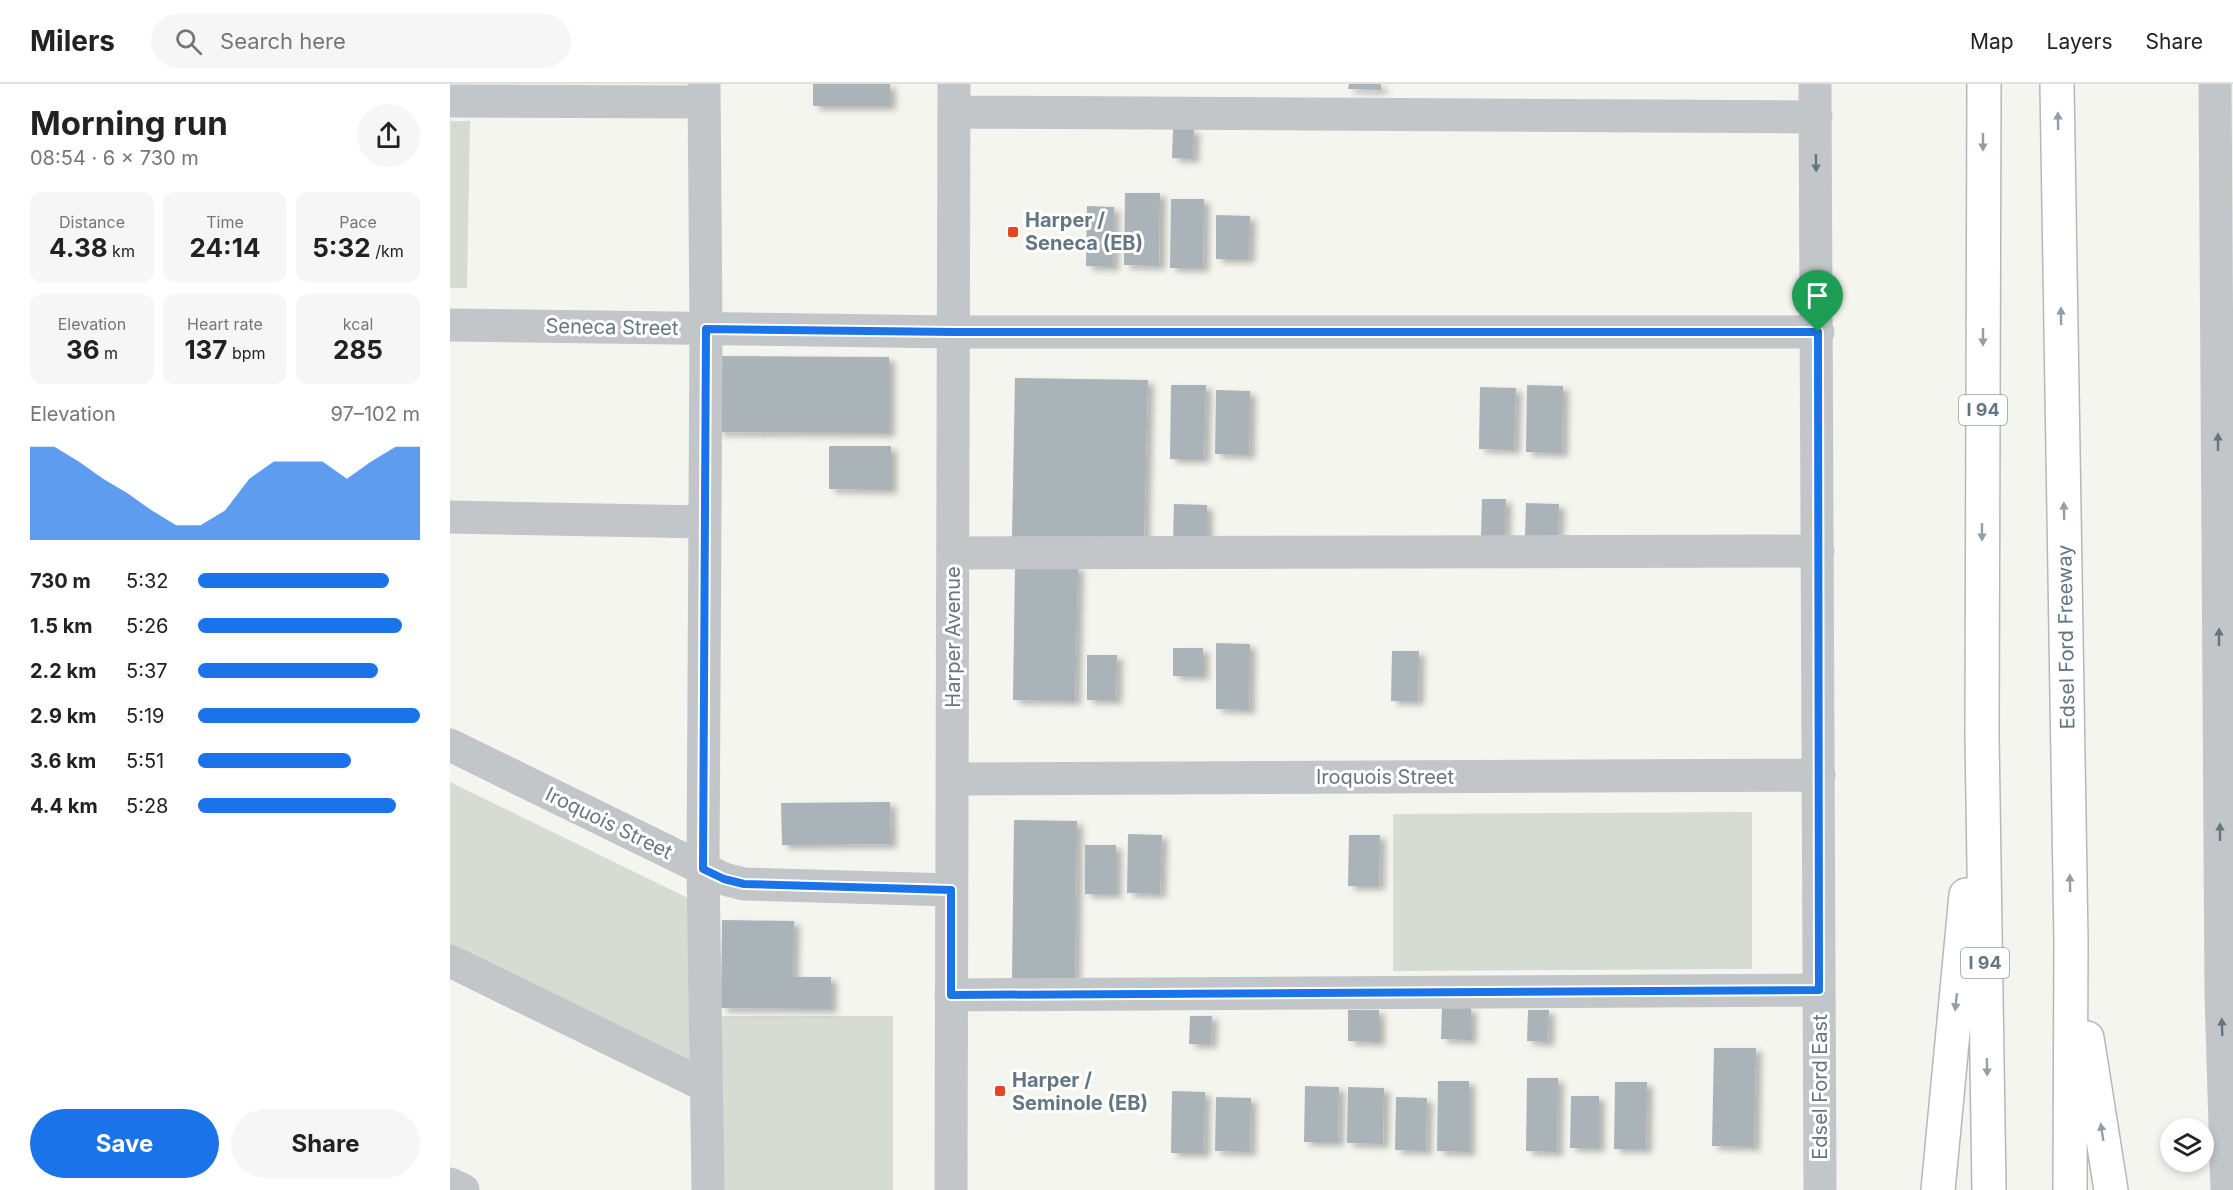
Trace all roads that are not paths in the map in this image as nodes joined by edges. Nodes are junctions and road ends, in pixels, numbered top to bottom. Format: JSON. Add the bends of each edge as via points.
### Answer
{"nodes":[{"id":1,"x":1815,"y":84,"type":"edge"},
{"id":2,"x":1984,"y":84,"type":"edge"},
{"id":3,"x":2057,"y":84,"type":"edge"},
{"id":4,"x":704,"y":93,"type":"edge"},
{"id":5,"x":2221,"y":96,"type":"edge"},
{"id":6,"x":954,"y":98,"type":"edge"},
{"id":7,"x":450,"y":101,"type":"edge"},
{"id":8,"x":1816,"y":117,"type":"junction"},
{"id":9,"x":450,"y":325,"type":"edge"},
{"id":10,"x":706,"y":329,"type":"junction"},
{"id":11,"x":953,"y":332,"type":"junction"},
{"id":12,"x":1818,"y":332,"type":"junction"},
{"id":13,"x":2225,"y":332,"type":"edge"},
{"id":14,"x":450,"y":517,"type":"edge"},
{"id":15,"x":705,"y":522,"type":"junction"},
{"id":16,"x":2226,"y":540,"type":"edge"},
{"id":17,"x":1818,"y":551,"type":"junction"},
{"id":18,"x":953,"y":553,"type":"junction"},
{"id":19,"x":1982,"y":735,"type":"junction"},
{"id":20,"x":450,"y":745,"type":"edge"},
{"id":21,"x":2226,"y":774,"type":"edge"},
{"id":22,"x":1819,"y":776,"type":"junction"},
{"id":23,"x":952,"y":779,"type":"junction"},
{"id":24,"x":703,"y":869,"type":"junction"},
{"id":25,"x":951,"y":890,"type":"junction"},
{"id":26,"x":2071,"y":941,"type":"junction"},
{"id":27,"x":450,"y":961,"type":"edge"},
{"id":28,"x":1819,"y":990,"type":"junction"},
{"id":29,"x":951,"y":995,"type":"junction"},
{"id":30,"x":2227,"y":995,"type":"edge"},
{"id":31,"x":706,"y":1086,"type":"junction"},
{"id":32,"x":450,"y":1184,"type":"edge"},
{"id":33,"x":463,"y":1190,"type":"edge"},
{"id":34,"x":708,"y":1190,"type":"edge"},
{"id":35,"x":951,"y":1190,"type":"edge"},
{"id":36,"x":1820,"y":1190,"type":"edge"},
{"id":37,"x":1938,"y":1190,"type":"edge"},
{"id":38,"x":1989,"y":1190,"type":"edge"},
{"id":39,"x":2070,"y":1190,"type":"edge"},
{"id":40,"x":2111,"y":1190,"type":"edge"},
{"id":41,"x":2227,"y":1190,"type":"edge"}],
"edges":[{"from":1,"to":8,"type":"street","name":"Edsel Ford East"},
{"from":2,"to":19,"type":"highway","number":"I 94","one_way":true},
{"from":26,"to":3,"type":"highway","name":"Edsel Ford Freeway","one_way":true},
{"from":4,"to":7,"type":"street"},
{"from":4,"to":10,"type":"street"},
{"from":5,"to":13,"type":"street"},
{"from":6,"to":8,"type":"street"},
{"from":6,"to":11,"type":"street","name":"Harper Avenue"},
{"from":8,"to":12,"type":"street","name":"Edsel Ford East","one_way":true},
{"from":9,"to":10,"type":"street","name":"Seneca Street"},
{"from":10,"to":11,"type":"street","name":"Seneca Street"},
{"from":10,"to":15,"type":"street"},
{"from":11,"to":12,"type":"street","name":"Seneca Street"},
{"from":11,"to":18,"type":"street","name":"Harper Avenue"},
{"from":12,"to":17,"type":"street","name":"Edsel Ford East"},
{"from":16,"to":13,"type":"street","one_way":true},
{"from":14,"to":15,"type":"street"},
{"from":15,"to":24,"type":"street"},
{"from":21,"to":16,"type":"street","one_way":true},
{"from":17,"to":18,"type":"street"},
{"from":17,"to":22,"type":"street","name":"Edsel Ford East"},
{"from":18,"to":23,"type":"street","name":"Harper Avenue"},
{"from":19,"to":37,"type":"highway","one_way":true},
{"from":19,"to":38,"type":"highway","number":"I 94","one_way":true},
{"from":20,"to":24,"type":"street","name":"Iroquois Street"},
{"from":30,"to":21,"type":"street","one_way":true},
{"from":22,"to":23,"type":"street","name":"Iroquois Street"},
{"from":22,"to":28,"type":"street","name":"Edsel Ford East"},
{"from":23,"to":25,"type":"street","name":"Harper Avenue"},
{"from":24,"to":25,"type":"street","name":"Iroquois Street","via":[[744,884]]},
{"from":24,"to":31,"type":"street"},
{"from":25,"to":29,"type":"street","name":"Harper Avenue"},
{"from":26,"to":39,"type":"highway","name":"Edsel Ford Freeway"},
{"from":40,"to":26,"type":"highway","one_way":true},
{"from":27,"to":31,"type":"street"},
{"from":28,"to":29,"type":"street"},
{"from":28,"to":36,"type":"street","name":"Edsel Ford East"},
{"from":29,"to":35,"type":"street","name":"Harper Avenue"},
{"from":41,"to":30,"type":"street","one_way":true},
{"from":31,"to":34,"type":"street"},
{"from":32,"to":33,"type":"street"}]}
